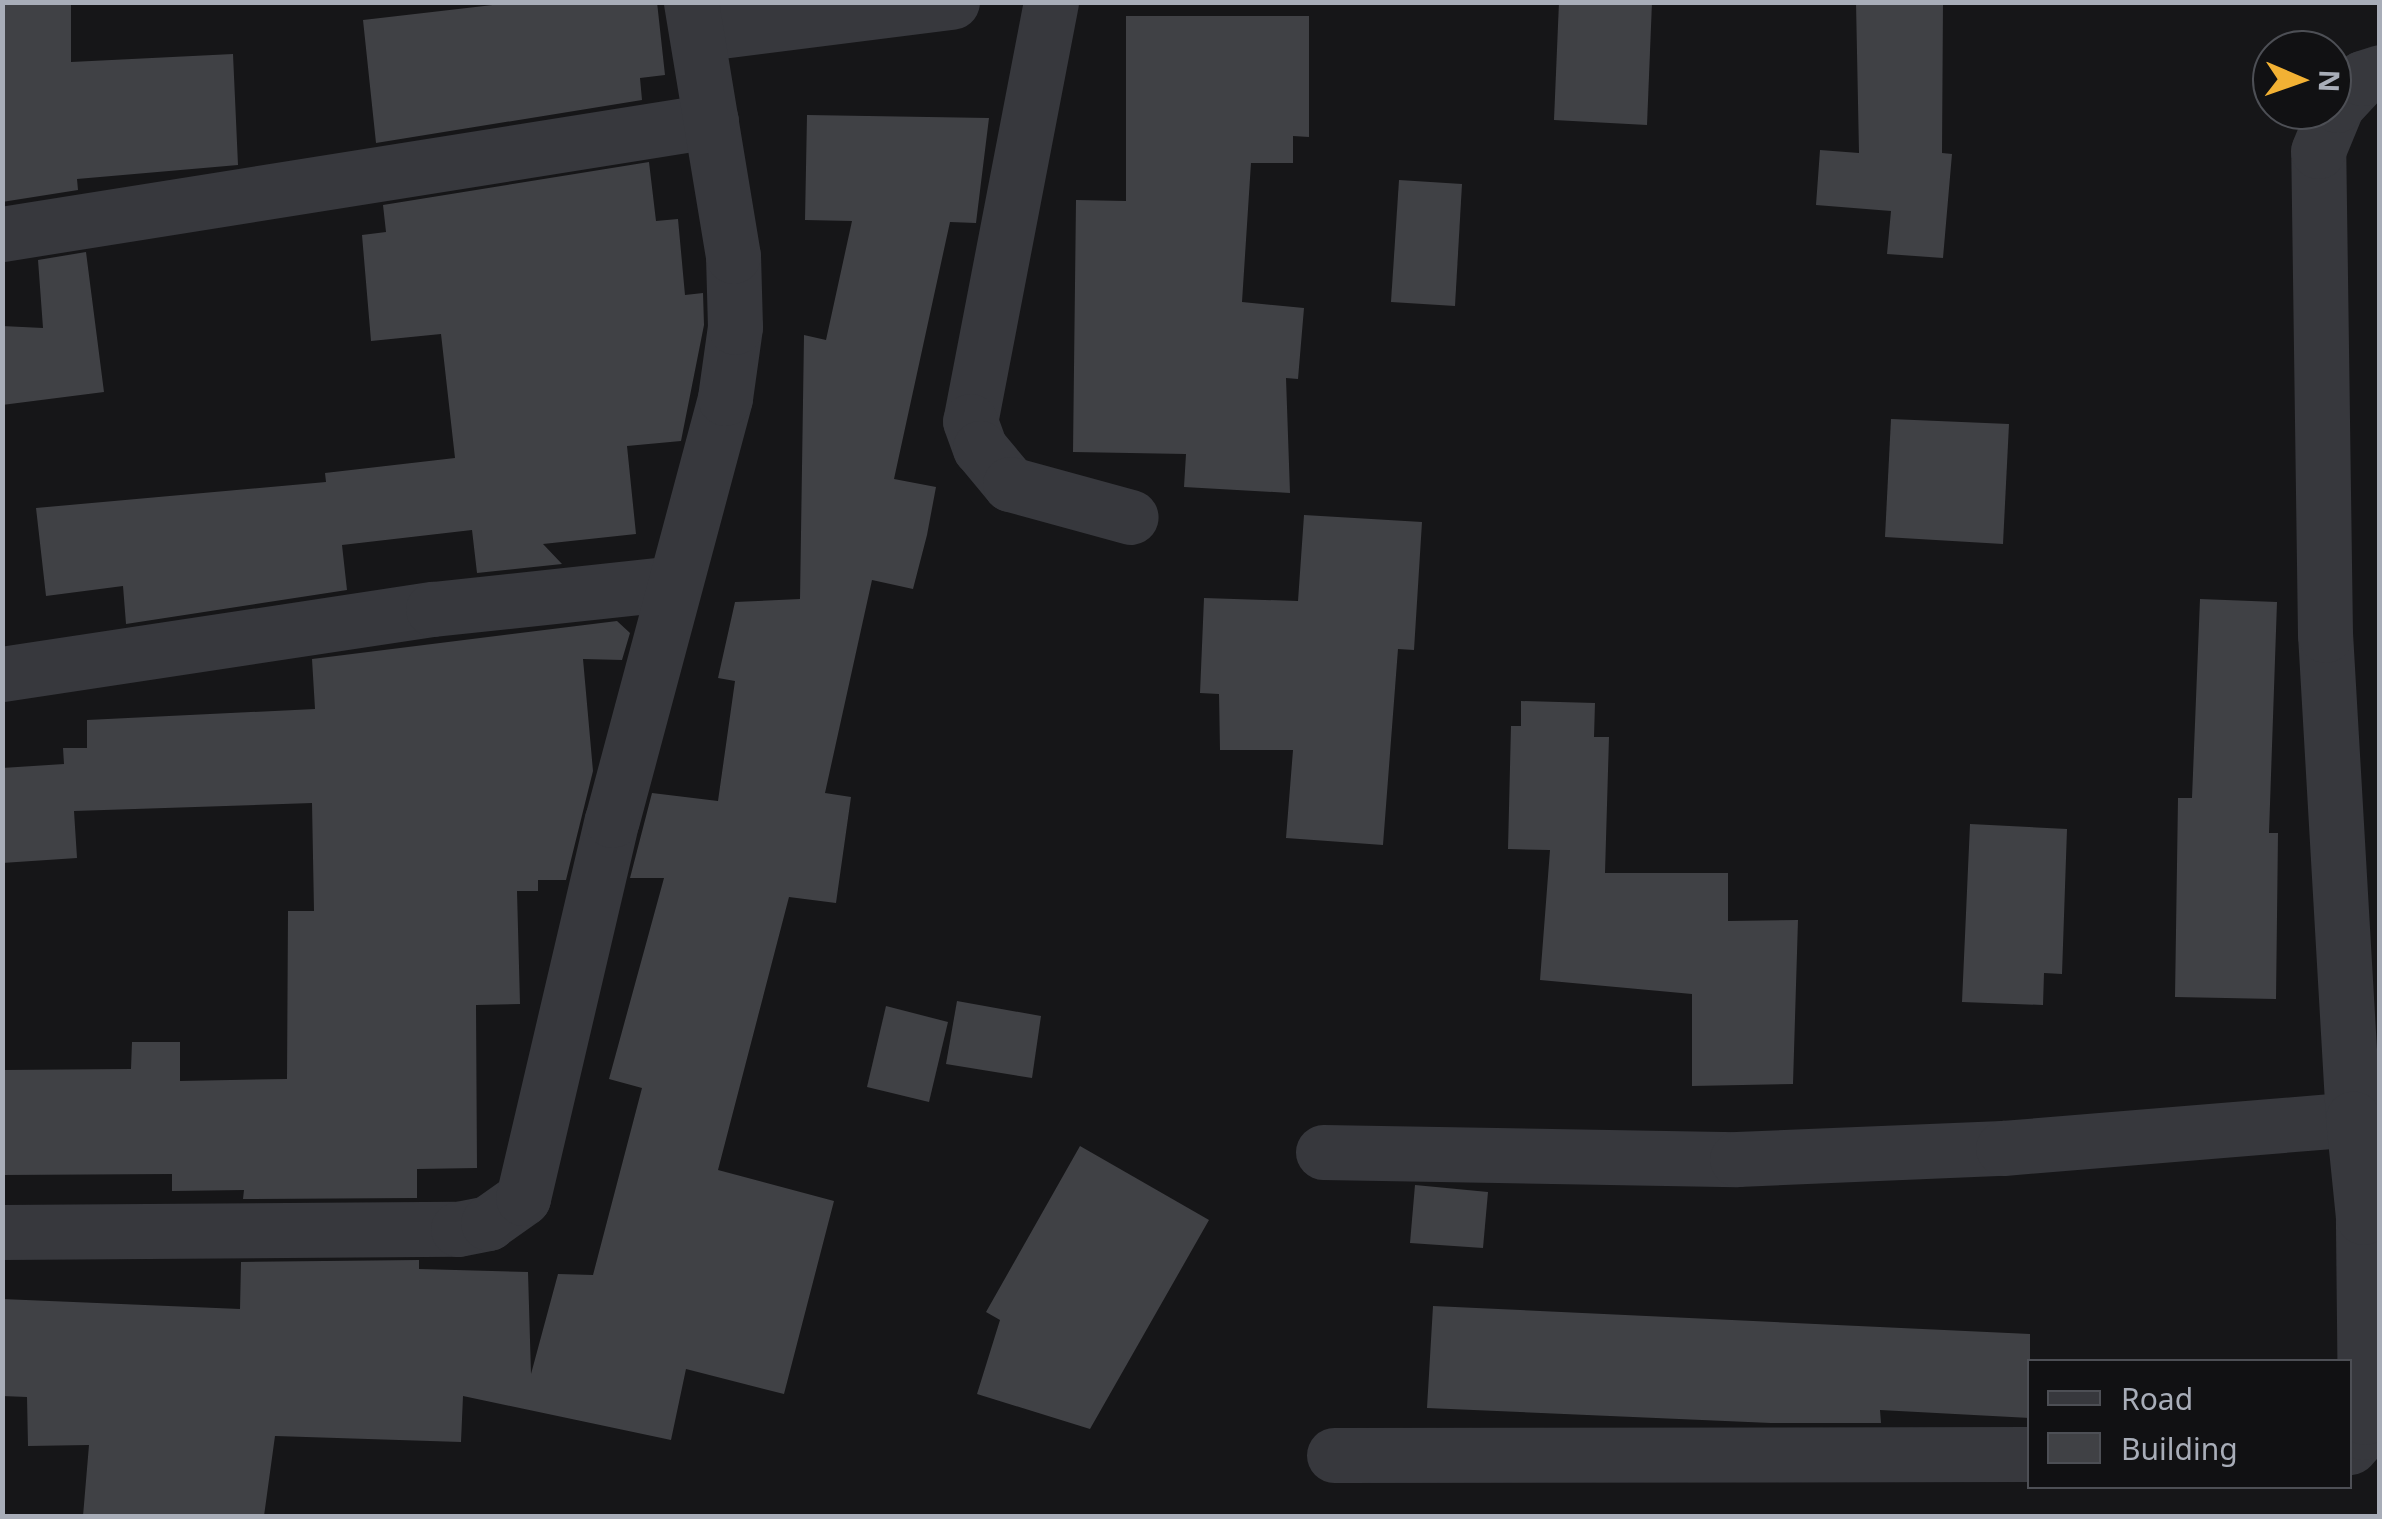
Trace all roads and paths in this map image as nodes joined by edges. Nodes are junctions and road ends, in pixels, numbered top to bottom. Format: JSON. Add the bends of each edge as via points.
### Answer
{"nodes":[{"id":1,"x":952,"y":2,"type":"edge"},
{"id":2,"x":1051,"y":2,"type":"edge"},
{"id":3,"x":694,"y":18,"type":"edge"},
{"id":4,"x":2380,"y":72,"type":"edge"},
{"id":5,"x":711,"y":121,"type":"junction"},
{"id":6,"x":2,"y":234,"type":"edge"},
{"id":7,"x":1131,"y":518,"type":"dead end"},
{"id":8,"x":675,"y":583,"type":"junction"},
{"id":9,"x":2,"y":674,"type":"edge"},
{"id":10,"x":2353,"y":1120,"type":"junction"},
{"id":11,"x":1323,"y":1152,"type":"dead end"},
{"id":12,"x":2,"y":1232,"type":"edge"},
{"id":13,"x":2352,"y":1446,"type":"edge"},
{"id":14,"x":1334,"y":1454,"type":"dead end"},
{"id":15,"x":2027,"y":1454,"type":"edge"}],
"edges":[{"from":1,"to":3,"type":"street"},
{"from":2,"to":7,"type":"street","via":[[970,421],[980,448],[1010,484]]},
{"from":3,"to":5,"type":"street"},
{"from":4,"to":10,"type":"street","via":[[2362,78],[2337,105],[2318,151],[2325,635]]},
{"from":5,"to":6,"type":"street"},
{"from":5,"to":8,"type":"street","via":[[733,256],[735,327],[725,398]]},
{"from":8,"to":9,"type":"street","via":[[433,609]]},
{"from":8,"to":12,"type":"street","via":[[612,820],[533,1178],[511,1210],[488,1224],[458,1229]]},
{"from":10,"to":11,"type":"street","via":[[2004,1148],[1756,1158]]},
{"from":10,"to":13,"type":"street","via":[[2363,1217],[2364,1417]]},
{"from":14,"to":15,"type":"street"}]}
